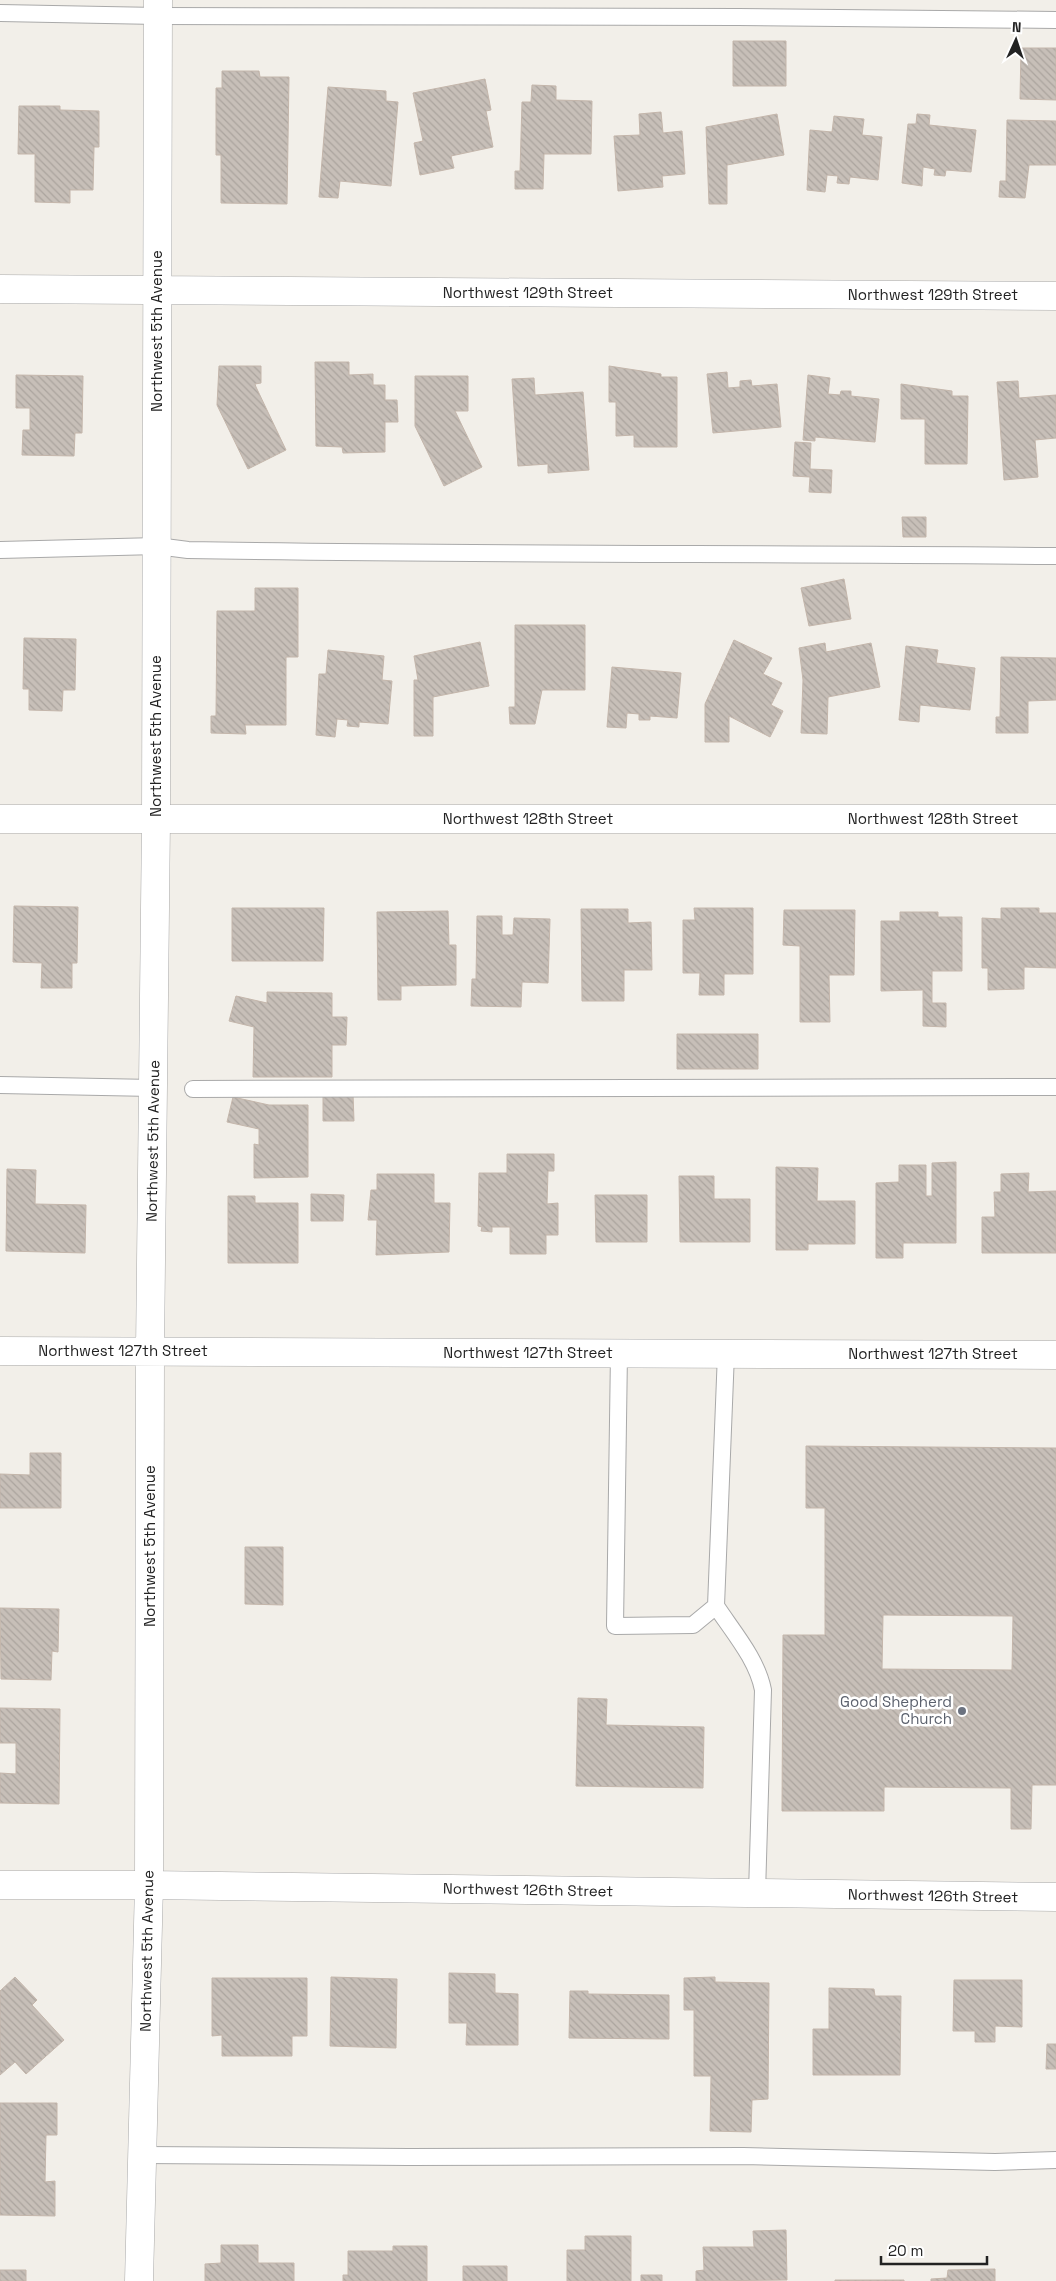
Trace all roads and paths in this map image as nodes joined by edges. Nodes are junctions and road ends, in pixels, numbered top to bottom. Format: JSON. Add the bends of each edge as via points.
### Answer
{"nodes":[{"id":1,"x":158,"y":8,"type":"edge"},
{"id":2,"x":0,"y":13,"type":"edge"},
{"id":3,"x":1056,"y":20,"type":"edge"},
{"id":4,"x":0,"y":289,"type":"edge"},
{"id":5,"x":158,"y":290,"type":"junction"},
{"id":6,"x":1056,"y":296,"type":"edge"},
{"id":7,"x":157,"y":546,"type":"junction"},
{"id":8,"x":0,"y":550,"type":"edge"},
{"id":9,"x":1056,"y":556,"type":"edge"},
{"id":10,"x":0,"y":819,"type":"edge"},
{"id":11,"x":1056,"y":819,"type":"edge"},
{"id":12,"x":156,"y":820,"type":"junction"},
{"id":13,"x":0,"y":1085,"type":"edge"},
{"id":14,"x":1056,"y":1087,"type":"edge"},
{"id":15,"x":153,"y":1088,"type":"junction"},
{"id":16,"x":193,"y":1089,"type":"dead end"},
{"id":17,"x":0,"y":1351,"type":"edge"},
{"id":18,"x":150,"y":1351,"type":"junction"},
{"id":19,"x":619,"y":1353,"type":"junction"},
{"id":20,"x":726,"y":1354,"type":"junction"},
{"id":21,"x":1056,"y":1355,"type":"edge"},
{"id":22,"x":716,"y":1606,"type":"junction"},
{"id":23,"x":0,"y":1885,"type":"edge"},
{"id":24,"x":149,"y":1885,"type":"junction"},
{"id":25,"x":757,"y":1893,"type":"junction"},
{"id":26,"x":1056,"y":1897,"type":"edge"},
{"id":27,"x":142,"y":2155,"type":"junction"},
{"id":28,"x":1056,"y":2160,"type":"edge"},
{"id":29,"x":139,"y":2281,"type":"edge"}],
"edges":[{"from":1,"to":2,"type":"lane"},
{"from":1,"to":3,"type":"lane"},
{"from":1,"to":5,"type":"street","name":"Northwest 5th Avenue"},
{"from":4,"to":5,"type":"street","name":"Northwest 129th Street"},
{"from":5,"to":6,"type":"street","name":"Northwest 129th Street"},
{"from":5,"to":7,"type":"street","name":"Northwest 5th Avenue"},
{"from":7,"to":8,"type":"lane"},
{"from":7,"to":9,"type":"lane","via":[[188,550],[498,555]]},
{"from":7,"to":12,"type":"street","name":"Northwest 5th Avenue"},
{"from":10,"to":12,"type":"street","name":"Northwest 128th Street"},
{"from":11,"to":12,"type":"street","name":"Northwest 128th Street"},
{"from":12,"to":15,"type":"street","name":"Northwest 5th Avenue"},
{"from":13,"to":15,"type":"lane"},
{"from":14,"to":16,"type":"lane"},
{"from":15,"to":18,"type":"street","name":"Northwest 5th Avenue"},
{"from":17,"to":18,"type":"street","name":"Northwest 127th Street"},
{"from":18,"to":19,"type":"street","name":"Northwest 127th Street"},
{"from":18,"to":24,"type":"street","name":"Northwest 5th Avenue"},
{"from":19,"to":20,"type":"street","name":"Northwest 127th Street"},
{"from":19,"to":22,"type":"lane","via":[[614,1626],[693,1625]]},
{"from":20,"to":21,"type":"street","name":"Northwest 127th Street"},
{"from":20,"to":22,"type":"lane"},
{"from":22,"to":25,"type":"lane","via":[[752,1660],[763,1690]]},
{"from":23,"to":24,"type":"street","name":"Northwest 126th Street"},
{"from":24,"to":25,"type":"street","name":"Northwest 126th Street"},
{"from":24,"to":27,"type":"street","name":"Northwest 5th Avenue"},
{"from":25,"to":26,"type":"street","name":"Northwest 126th Street"},
{"from":27,"to":28,"type":"lane"},
{"from":27,"to":29,"type":"street","name":"Northwest 5th Avenue"}]}
